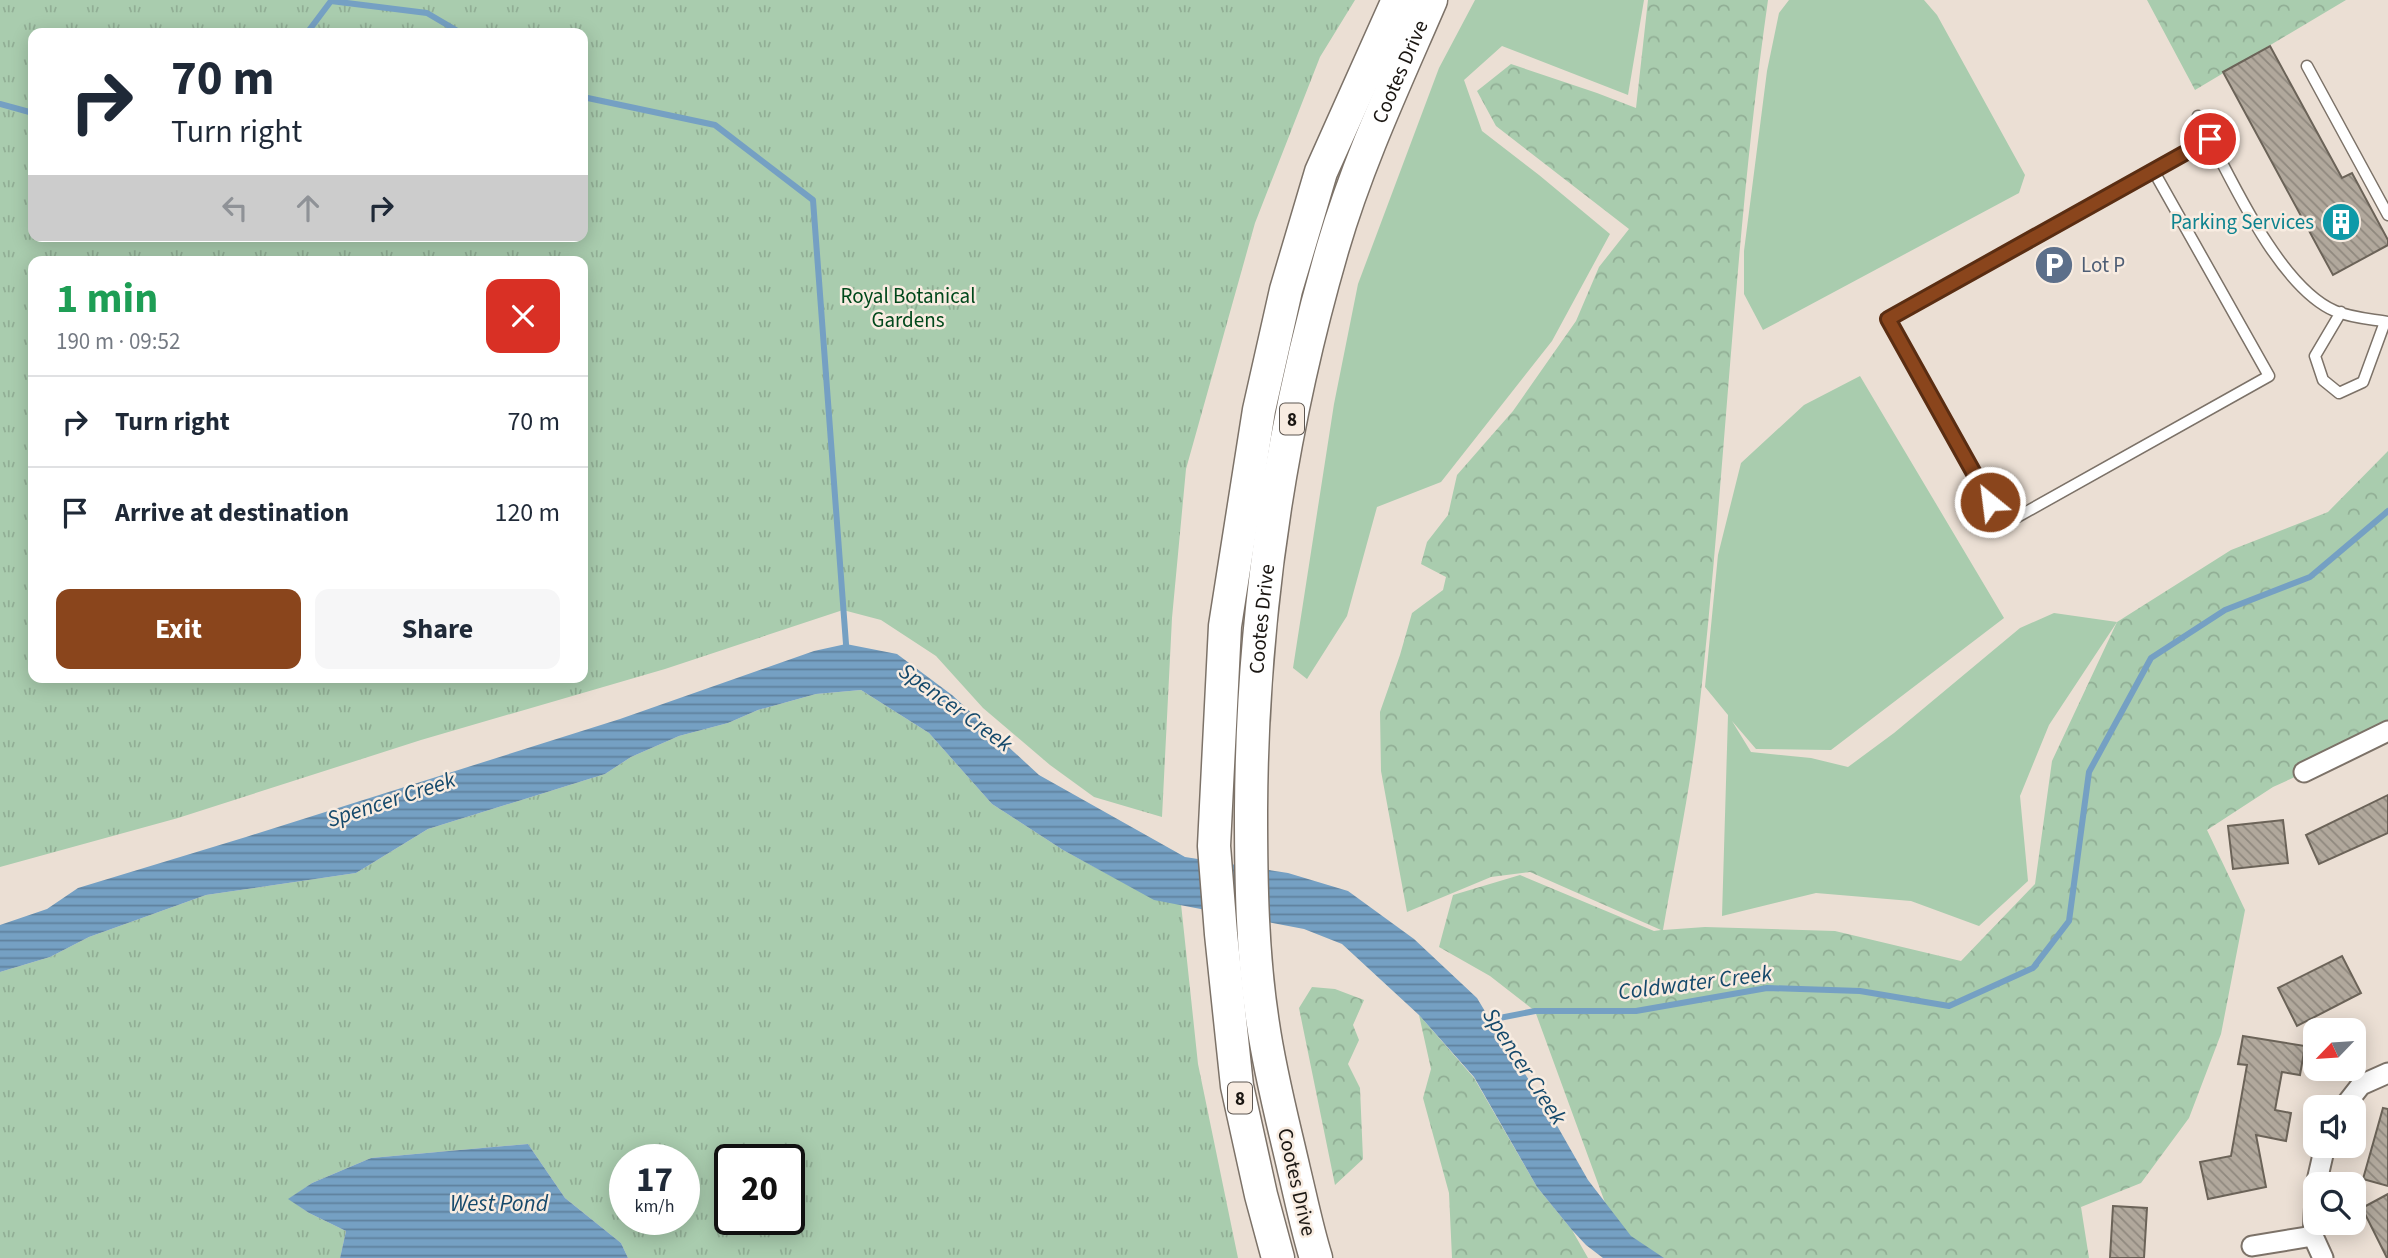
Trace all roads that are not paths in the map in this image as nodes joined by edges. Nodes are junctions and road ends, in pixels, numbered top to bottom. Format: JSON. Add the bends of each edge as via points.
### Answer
{"nodes":[{"id":1,"x":1398,"y":0,"type":"edge"},
{"id":2,"x":1431,"y":0,"type":"edge"},
{"id":3,"x":2307,"y":66,"type":"dead end"},
{"id":4,"x":2197,"y":116,"type":"dead end"},
{"id":5,"x":2210,"y":139,"type":"junction"},
{"id":6,"x":2153,"y":170,"type":"junction"},
{"id":7,"x":2388,"y":215,"type":"edge"},
{"id":8,"x":2341,"y":312,"type":"junction"},
{"id":9,"x":2387,"y":322,"type":"edge"},
{"id":10,"x":2388,"y":731,"type":"edge"},
{"id":11,"x":2304,"y":772,"type":"dead end"},
{"id":12,"x":2388,"y":1073,"type":"edge"},
{"id":13,"x":2353,"y":1095,"type":"edge"},
{"id":14,"x":2313,"y":1236,"type":"joint"},
{"id":15,"x":2252,"y":1246,"type":"dead end"},
{"id":16,"x":1278,"y":1258,"type":"edge"},
{"id":17,"x":1316,"y":1258,"type":"edge"},
{"id":18,"x":2323,"y":1258,"type":"edge"}],
"edges":[{"from":1,"to":16,"type":"main road","name":"Cootes Drive","number":"8","via":[[1321,172],[1286,290],[1259,410],[1225,626],[1214,846],[1221,934],[1237,1086]]},
{"from":2,"to":17,"type":"main road","name":"Cootes Drive","number":"8","via":[[1381,112],[1334,244],[1304,358],[1264,598],[1252,732],[1256,946],[1275,1088]]},
{"from":3,"to":7,"type":"lane"},
{"from":4,"to":5,"type":"lane"},
{"from":5,"to":6,"type":"lane"},
{"from":5,"to":8,"type":"lane","via":[[2283,267],[2309,295]]},
{"from":6,"to":6,"type":"lane","via":[[1888,319],[2003,525],[2269,376]]},
{"from":8,"to":9,"type":"lane"},
{"from":8,"to":9,"type":"lane","via":[[2315,356],[2323,380],[2339,393],[2363,383]]},
{"from":10,"to":11,"type":"street"},
{"from":12,"to":13,"type":"street","via":[[2361,1085]]},
{"from":14,"to":15,"type":"street"},
{"from":14,"to":18,"type":"street"}]}
